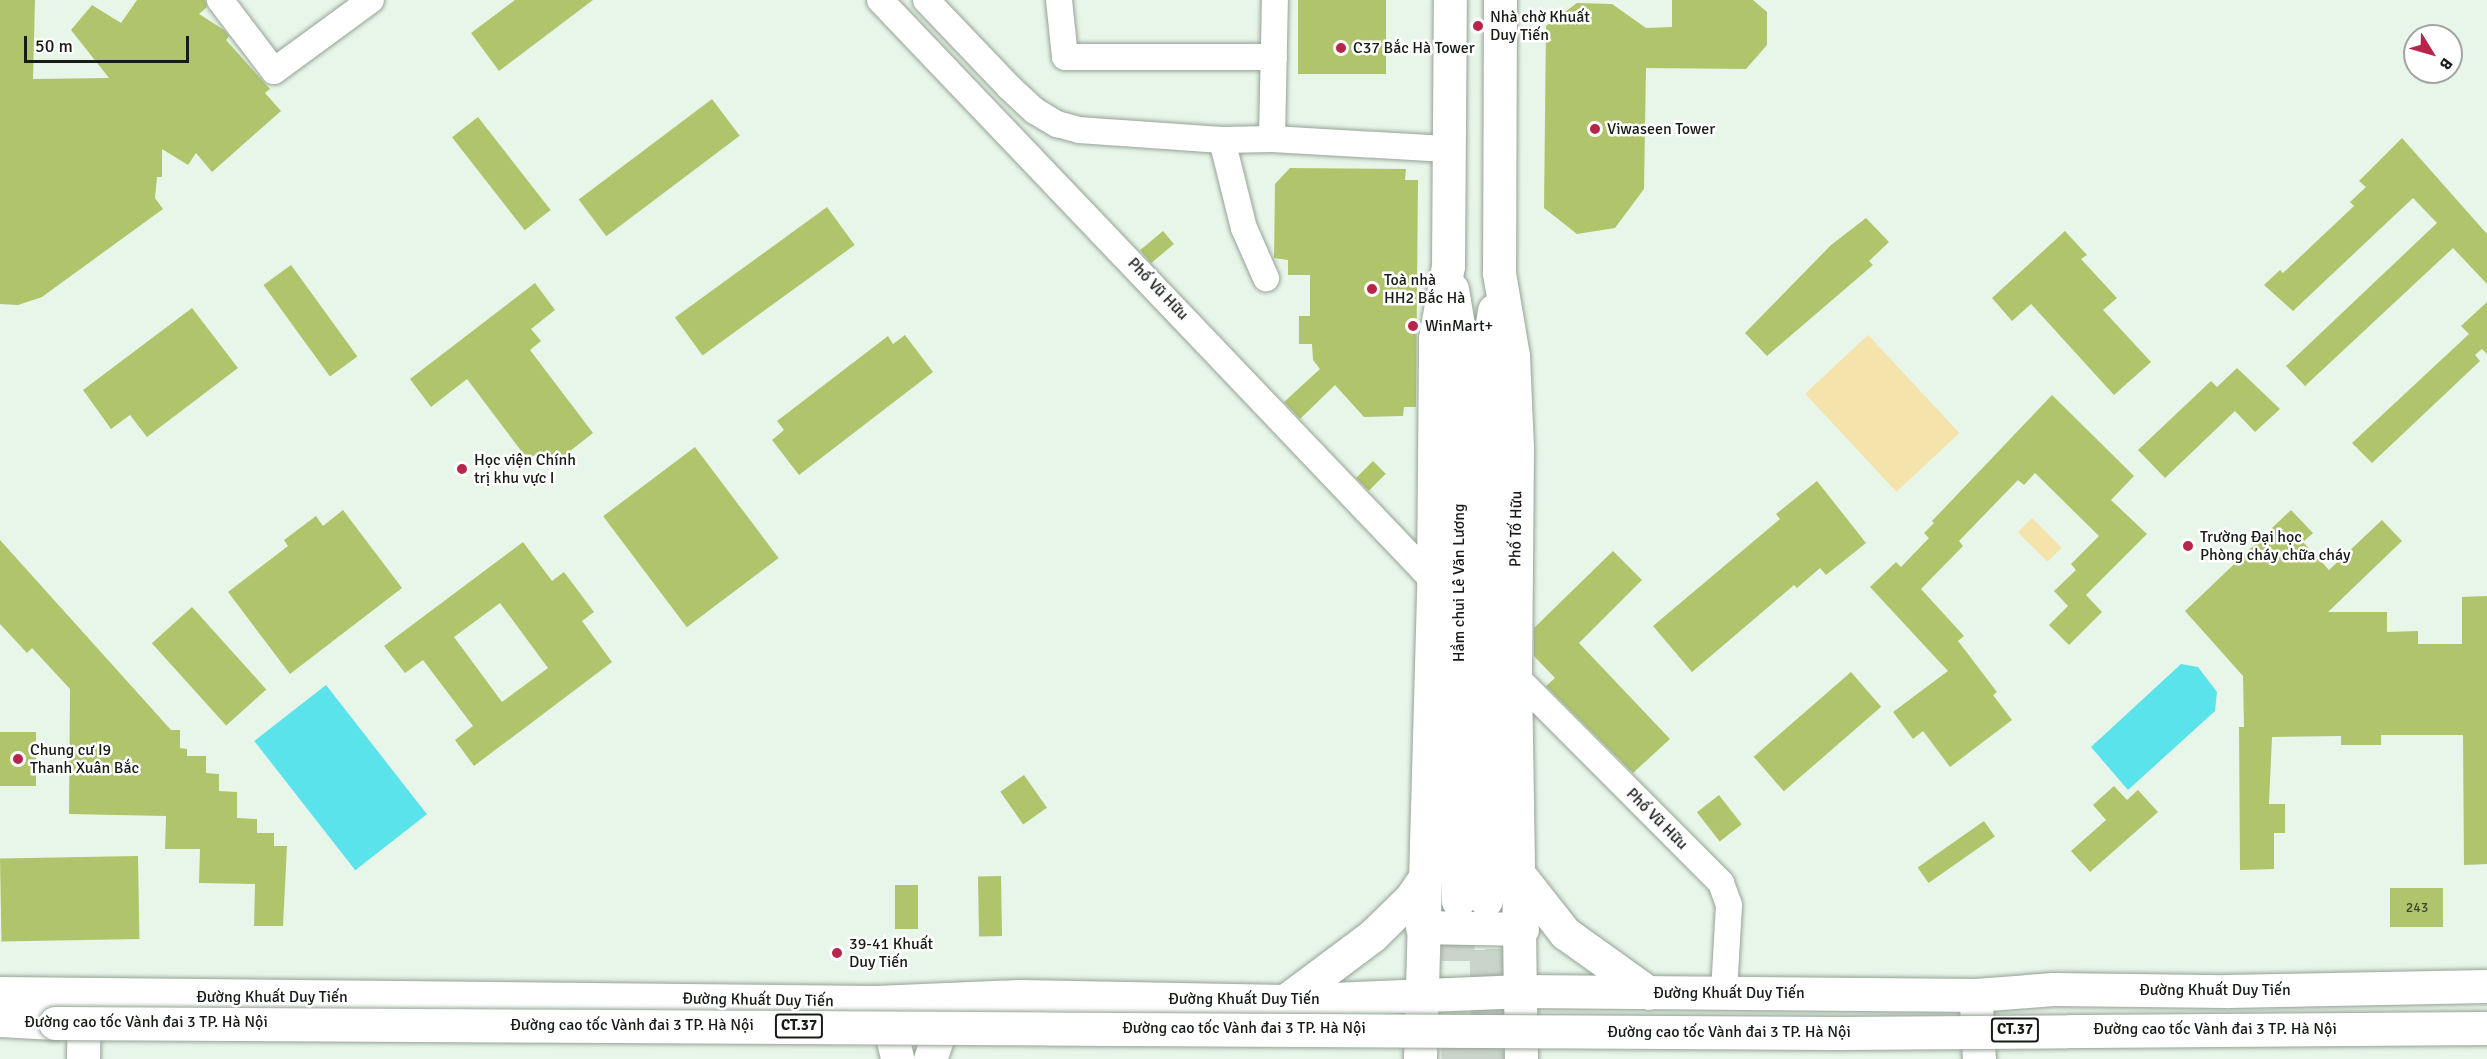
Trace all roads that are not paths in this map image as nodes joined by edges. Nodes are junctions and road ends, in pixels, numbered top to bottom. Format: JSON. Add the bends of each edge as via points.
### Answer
{"nodes":[{"id":1,"x":220,"y":0,"type":"edge"},
{"id":2,"x":371,"y":0,"type":"edge"},
{"id":3,"x":880,"y":0,"type":"edge"},
{"id":4,"x":926,"y":0,"type":"edge"},
{"id":5,"x":1059,"y":0,"type":"edge"},
{"id":6,"x":1275,"y":0,"type":"edge"},
{"id":7,"x":1450,"y":0,"type":"edge"},
{"id":8,"x":1500,"y":0,"type":"edge"},
{"id":9,"x":1274,"y":57,"type":"junction"},
{"id":10,"x":1272,"y":139,"type":"junction"},
{"id":11,"x":1222,"y":140,"type":"junction"},
{"id":12,"x":1447,"y":149,"type":"junction"},
{"id":13,"x":1448,"y":266,"type":"junction"},
{"id":14,"x":1499,"y":273,"type":"junction"},
{"id":15,"x":1266,"y":278,"type":"dead end"},
{"id":16,"x":1433,"y":580,"type":"junction"},
{"id":17,"x":1515,"y":676,"type":"junction"},
{"id":18,"x":1517,"y":872,"type":"junction"},
{"id":19,"x":1426,"y":876,"type":"junction"},
{"id":20,"x":1422,"y":927,"type":"junction"},
{"id":21,"x":1522,"y":929,"type":"junction"},
{"id":22,"x":2487,"y":986,"type":"edge"},
{"id":23,"x":1522,"y":991,"type":"junction"},
{"id":24,"x":0,"y":993,"type":"edge"},
{"id":25,"x":1649,"y":993,"type":"junction"},
{"id":26,"x":1724,"y":993,"type":"junction"},
{"id":27,"x":1421,"y":995,"type":"junction"},
{"id":28,"x":1976,"y":995,"type":"junction"},
{"id":29,"x":84,"y":996,"type":"junction"},
{"id":30,"x":952,"y":997,"type":"junction"},
{"id":31,"x":1285,"y":1001,"type":"junction"},
{"id":32,"x":876,"y":1002,"type":"junction"},
{"id":33,"x":2487,"y":1008,"type":"edge"},
{"id":34,"x":0,"y":1021,"type":"edge"},
{"id":35,"x":2487,"y":1028,"type":"edge"},
{"id":36,"x":1543,"y":1030,"type":"junction"},
{"id":37,"x":83,"y":1059,"type":"edge"},
{"id":38,"x":897,"y":1059,"type":"edge"},
{"id":39,"x":930,"y":1059,"type":"edge"},
{"id":40,"x":1420,"y":1059,"type":"edge"},
{"id":41,"x":1521,"y":1059,"type":"edge"},
{"id":42,"x":1979,"y":1059,"type":"edge"}],
"edges":[{"from":1,"to":2,"type":"street","via":[[274,71]]},
{"from":3,"to":16,"type":"street","name":"Phố Vũ Hữu"},
{"from":4,"to":11,"type":"street","via":[[1009,87],[1035,111],[1057,124],[1079,130]]},
{"from":5,"to":9,"type":"street","via":[[1065,57]]},
{"from":6,"to":9,"type":"street"},
{"from":7,"to":12,"type":"main road"},
{"from":8,"to":14,"type":"main road","name":"Phố Tố Hữu"},
{"from":9,"to":10,"type":"street"},
{"from":10,"to":11,"type":"street"},
{"from":10,"to":12,"type":"street"},
{"from":11,"to":15,"type":"street","via":[[1244,228]]},
{"from":12,"to":13,"type":"main road"},
{"from":13,"to":14,"type":"main road","name":"Hầm chui Lê Văn Lương","via":[[1460,337],[1472,900],[1490,336]]},
{"from":13,"to":16,"type":"main road","via":[[1435,338],[1431,457]]},
{"from":14,"to":17,"type":"main road","name":"Phố Tố Hữu","via":[[1513,356],[1518,449]]},
{"from":16,"to":19,"type":"main road"},
{"from":17,"to":18,"type":"main road","name":"Phố Tố Hữu"},
{"from":17,"to":26,"type":"street","name":"Phố Vũ Hữu","via":[[1721,884],[1729,905]]},
{"from":18,"to":21,"type":"main road","name":"Phố Tố Hữu"},
{"from":18,"to":25,"type":"main road","via":[[1564,933]]},
{"from":19,"to":20,"type":"main road"},
{"from":19,"to":31,"type":"main road","via":[[1411,898],[1372,936]]},
{"from":20,"to":21,"type":"main road"},
{"from":20,"to":27,"type":"main road"},
{"from":21,"to":23,"type":"main road","name":"Phố Tố Hữu"},
{"from":22,"to":28,"type":"main road","name":"Đường Khuất Duy Tiến","via":[[2227,991],[2054,989]]},
{"from":23,"to":25,"type":"main road","name":"Đường Khuất Duy Tiến"},
{"from":23,"to":27,"type":"main road","name":"Đường Khuất Duy Tiến"},
{"from":23,"to":41,"type":"main road","name":"Phố Tố Hữu"},
{"from":24,"to":29,"type":"main road","name":"Đường Khuất Duy Tiến"},
{"from":25,"to":26,"type":"main road","name":"Đường Khuất Duy Tiến"},
{"from":26,"to":28,"type":"main road","name":"Đường Khuất Duy Tiến"},
{"from":27,"to":31,"type":"main road","name":"Đường Khuất Duy Tiến"},
{"from":27,"to":40,"type":"main road"},
{"from":28,"to":42,"type":"main road"},
{"from":29,"to":32,"type":"main road","name":"Đường Khuất Duy Tiến"},
{"from":29,"to":37,"type":"main road"},
{"from":30,"to":31,"type":"main road","name":"Đường Khuất Duy Tiến"},
{"from":30,"to":32,"type":"main road","name":"Đường Khuất Duy Tiến"},
{"from":30,"to":39,"type":"main road"},
{"from":32,"to":38,"type":"main road","via":[[889,1023]]},
{"from":33,"to":36,"type":"main road","bridge":true,"via":[[2027,1009]]},
{"from":34,"to":36,"type":"main road","name":"Đường cao tốc Vành đai 3 TP. Hà Nội","number":"CT.37","bridge":true},
{"from":35,"to":36,"type":"main road","name":"Đường cao tốc Vành đai 3 TP. Hà Nội","number":"CT.37","bridge":true,"via":[[1838,1033]]}]}
